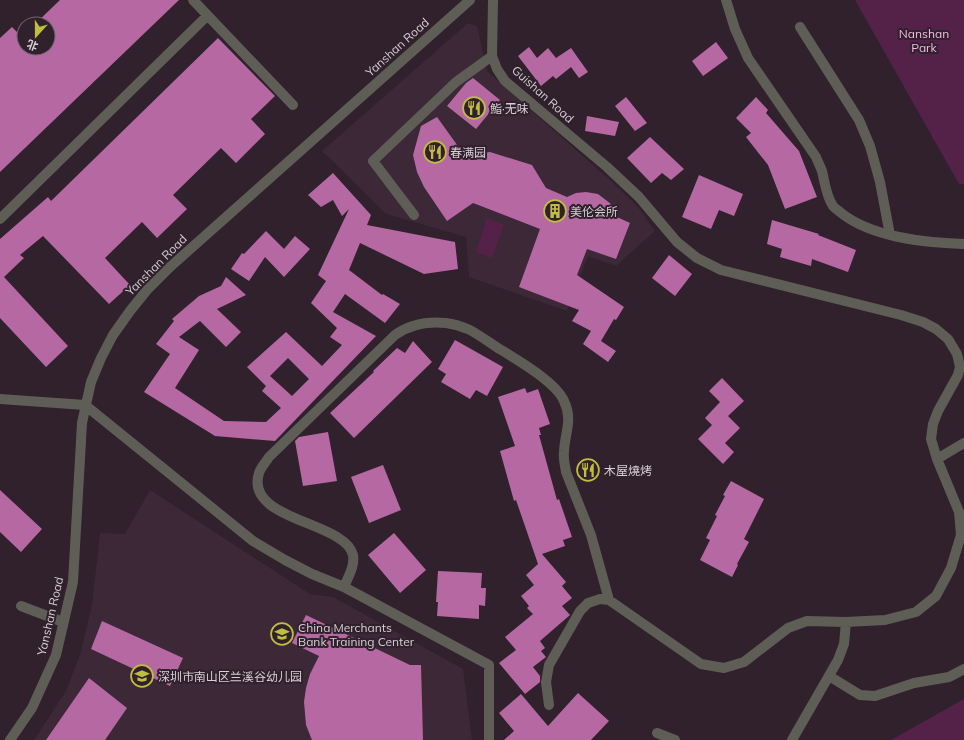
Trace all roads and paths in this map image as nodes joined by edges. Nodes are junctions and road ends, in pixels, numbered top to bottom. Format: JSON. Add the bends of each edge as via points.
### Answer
{"nodes":[{"id":1,"x":193,"y":0,"type":"edge"},
{"id":2,"x":470,"y":0,"type":"edge"},
{"id":3,"x":493,"y":0,"type":"edge"},
{"id":4,"x":726,"y":0,"type":"edge"},
{"id":5,"x":207,"y":16,"type":"junction"},
{"id":6,"x":800,"y":27,"type":"dead end"},
{"id":7,"x":492,"y":56,"type":"junction"},
{"id":8,"x":293,"y":105,"type":"dead end"},
{"id":9,"x":414,"y":215,"type":"dead end"},
{"id":10,"x":0,"y":219,"type":"edge"},
{"id":11,"x":890,"y":234,"type":"junction"},
{"id":12,"x":964,"y":244,"type":"edge"},
{"id":13,"x":0,"y":399,"type":"edge"},
{"id":14,"x":85,"y":405,"type":"junction"},
{"id":15,"x":964,"y":443,"type":"edge"},
{"id":16,"x":937,"y":459,"type":"junction"},
{"id":17,"x":344,"y":587,"type":"junction"},
{"id":18,"x":609,"y":600,"type":"junction"},
{"id":19,"x":21,"y":606,"type":"dead end"},
{"id":20,"x":63,"y":622,"type":"junction"},
{"id":21,"x":846,"y":622,"type":"junction"},
{"id":22,"x":964,"y":669,"type":"edge"},
{"id":23,"x":829,"y":676,"type":"junction"},
{"id":24,"x":549,"y":705,"type":"dead end"},
{"id":25,"x":657,"y":733,"type":"dead end"},
{"id":26,"x":10,"y":740,"type":"edge"},
{"id":27,"x":489,"y":740,"type":"edge"},
{"id":28,"x":675,"y":740,"type":"edge"},
{"id":29,"x":792,"y":740,"type":"edge"}],
"edges":[{"from":1,"to":5,"type":"street"},
{"from":2,"to":14,"type":"street","name":"Yanshan Road","via":[[176,261],[147,290],[113,335],[101,358]]},
{"from":3,"to":7,"type":"street","name":"Guishan Road"},
{"from":4,"to":11,"type":"street","via":[[748,58],[816,157],[834,207],[850,220],[866,228]]},
{"from":5,"to":8,"type":"street"},
{"from":5,"to":10,"type":"street"},
{"from":6,"to":11,"type":"street","via":[[859,120],[870,146],[880,182]]},
{"from":7,"to":9,"type":"street","via":[[456,82],[373,161]]},
{"from":7,"to":16,"type":"street","name":"Guishan Road","via":[[505,81],[607,167],[639,197],[677,242],[696,258],[721,270],[923,322],[948,339],[957,354],[960,367],[933,424],[931,439]]},
{"from":11,"to":12,"type":"street"},
{"from":13,"to":14,"type":"street"},
{"from":14,"to":17,"type":"street","via":[[253,541],[312,574]]},
{"from":14,"to":20,"type":"street","name":"Yanshan Road","via":[[80,436],[73,582]]},
{"from":15,"to":16,"type":"street"},
{"from":16,"to":21,"type":"street","name":"Guishan Road","via":[[959,512],[961,534],[951,568],[936,596],[916,612],[885,620]]},
{"from":17,"to":18,"type":"street","via":[[353,565],[353,554],[346,543],[274,507],[262,498],[257,486],[259,472],[269,458],[395,335],[412,325],[435,322],[468,329],[535,372],[564,398],[569,421],[564,451],[566,472],[592,535]]},
{"from":17,"to":27,"type":"street","via":[[489,665]]},
{"from":18,"to":21,"type":"street","name":"Guishan Road","via":[[701,664],[724,668],[744,662],[788,628],[807,621]]},
{"from":18,"to":24,"type":"street","via":[[600,599],[588,603],[580,610],[549,665],[546,682]]},
{"from":19,"to":20,"type":"street"},
{"from":20,"to":26,"type":"street","name":"Yanshan Road","via":[[56,655],[35,702]]},
{"from":21,"to":23,"type":"street","via":[[844,644]]},
{"from":22,"to":23,"type":"street","via":[[949,677],[914,683],[875,696],[860,695]]},
{"from":23,"to":29,"type":"street"},
{"from":25,"to":28,"type":"street"}]}
